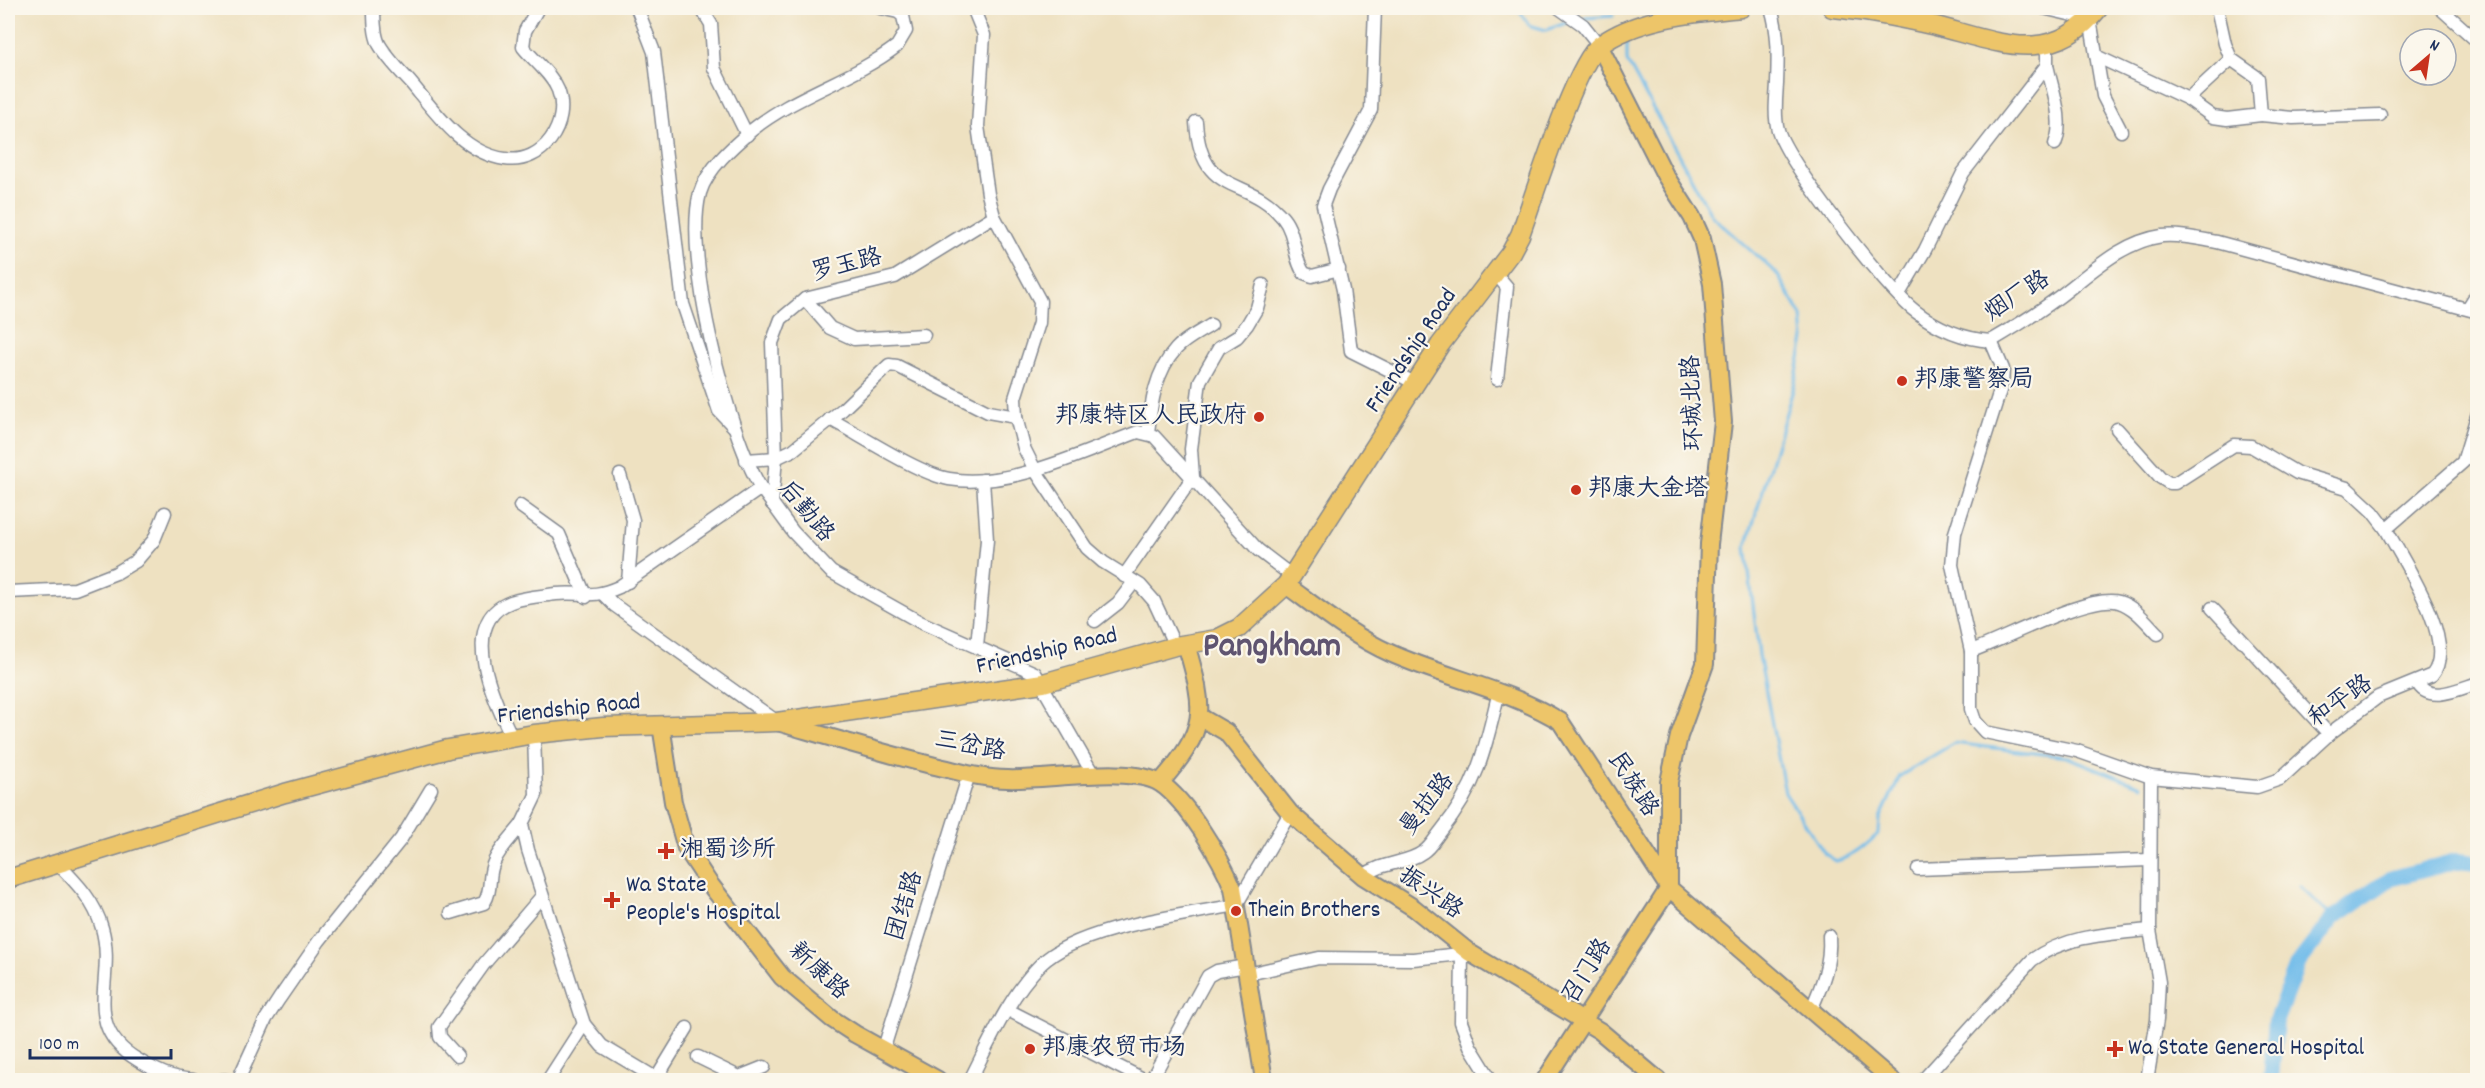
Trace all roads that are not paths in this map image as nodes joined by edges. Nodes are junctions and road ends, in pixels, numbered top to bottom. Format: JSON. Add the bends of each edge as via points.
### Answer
{"nodes":[{"id":1,"x":374,"y":8,"type":"edge"},
{"id":2,"x":538,"y":8,"type":"edge"},
{"id":3,"x":637,"y":8,"type":"edge"},
{"id":4,"x":701,"y":8,"type":"edge"},
{"id":5,"x":880,"y":8,"type":"edge"},
{"id":6,"x":973,"y":8,"type":"edge"},
{"id":7,"x":1375,"y":8,"type":"edge"},
{"id":8,"x":1559,"y":8,"type":"edge"},
{"id":9,"x":1741,"y":8,"type":"edge"},
{"id":10,"x":1771,"y":8,"type":"edge"},
{"id":11,"x":1832,"y":8,"type":"edge"},
{"id":12,"x":2043,"y":8,"type":"edge"},
{"id":13,"x":2217,"y":8,"type":"edge"},
{"id":14,"x":2440,"y":8,"type":"edge"},
{"id":15,"x":2095,"y":13,"type":"edge"},
{"id":16,"x":2478,"y":42,"type":"edge"},
{"id":17,"x":2048,"y":44,"type":"junction"},
{"id":18,"x":1599,"y":45,"type":"junction"},
{"id":19,"x":2098,"y":57,"type":"junction"},
{"id":20,"x":2231,"y":59,"type":"junction"},
{"id":21,"x":2047,"y":65,"type":"junction"},
{"id":22,"x":2188,"y":99,"type":"junction"},
{"id":23,"x":2261,"y":115,"type":"junction"},
{"id":24,"x":2380,"y":115,"type":"dead end"},
{"id":25,"x":1196,"y":122,"type":"dead end"},
{"id":26,"x":2121,"y":131,"type":"dead end"},
{"id":27,"x":747,"y":135,"type":"junction"},
{"id":28,"x":2055,"y":144,"type":"dead end"},
{"id":29,"x":994,"y":216,"type":"junction"},
{"id":30,"x":1339,"y":269,"type":"junction"},
{"id":31,"x":1496,"y":273,"type":"junction"},
{"id":32,"x":1263,"y":285,"type":"dead end"},
{"id":33,"x":2478,"y":292,"type":"edge"},
{"id":34,"x":1899,"y":294,"type":"junction"},
{"id":35,"x":805,"y":299,"type":"junction"},
{"id":36,"x":2473,"y":310,"type":"edge"},
{"id":37,"x":1211,"y":325,"type":"dead end"},
{"id":38,"x":924,"y":335,"type":"dead end"},
{"id":39,"x":1991,"y":341,"type":"junction"},
{"id":40,"x":1497,"y":379,"type":"dead end"},
{"id":41,"x":1415,"y":383,"type":"junction"},
{"id":42,"x":2478,"y":413,"type":"edge"},
{"id":43,"x":1016,"y":417,"type":"junction"},
{"id":44,"x":831,"y":419,"type":"junction"},
{"id":45,"x":736,"y":428,"type":"junction"},
{"id":46,"x":2117,"y":429,"type":"dead end"},
{"id":47,"x":1148,"y":433,"type":"junction"},
{"id":48,"x":776,"y":458,"type":"junction"},
{"id":49,"x":746,"y":460,"type":"junction"},
{"id":50,"x":1035,"y":470,"type":"junction"},
{"id":51,"x":620,"y":475,"type":"dead end"},
{"id":52,"x":1192,"y":477,"type":"junction"},
{"id":53,"x":983,"y":480,"type":"junction"},
{"id":54,"x":761,"y":488,"type":"junction"},
{"id":55,"x":772,"y":504,"type":"junction"},
{"id":56,"x":520,"y":506,"type":"dead end"},
{"id":57,"x":165,"y":513,"type":"dead end"},
{"id":58,"x":2386,"y":529,"type":"junction"},
{"id":59,"x":1129,"y":579,"type":"junction"},
{"id":60,"x":1289,"y":580,"type":"junction"},
{"id":61,"x":628,"y":582,"type":"junction"},
{"id":62,"x":8,"y":592,"type":"edge"},
{"id":63,"x":603,"y":594,"type":"junction"},
{"id":64,"x":586,"y":597,"type":"junction"},
{"id":65,"x":2212,"y":608,"type":"dead end"},
{"id":66,"x":1095,"y":621,"type":"dead end"},
{"id":67,"x":2158,"y":634,"type":"dead end"},
{"id":68,"x":1180,"y":645,"type":"junction"},
{"id":69,"x":977,"y":646,"type":"junction"},
{"id":70,"x":1971,"y":651,"type":"junction"},
{"id":71,"x":2417,"y":682,"type":"junction"},
{"id":72,"x":1043,"y":683,"type":"junction"},
{"id":73,"x":2478,"y":683,"type":"edge"},
{"id":74,"x":1499,"y":691,"type":"junction"},
{"id":75,"x":1200,"y":717,"type":"junction"},
{"id":76,"x":777,"y":722,"type":"junction"},
{"id":77,"x":662,"y":725,"type":"junction"},
{"id":78,"x":534,"y":734,"type":"junction"},
{"id":79,"x":2329,"y":734,"type":"junction"},
{"id":80,"x":512,"y":737,"type":"junction"},
{"id":81,"x":969,"y":774,"type":"junction"},
{"id":82,"x":1094,"y":776,"type":"junction"},
{"id":83,"x":2151,"y":777,"type":"junction"},
{"id":84,"x":1160,"y":783,"type":"junction"},
{"id":85,"x":431,"y":789,"type":"dead end"},
{"id":86,"x":1290,"y":813,"type":"junction"},
{"id":87,"x":522,"y":824,"type":"junction"},
{"id":88,"x":2149,"y":860,"type":"junction"},
{"id":89,"x":58,"y":864,"type":"junction"},
{"id":90,"x":1918,"y":869,"type":"dead end"},
{"id":91,"x":1364,"y":876,"type":"junction"},
{"id":92,"x":8,"y":879,"type":"edge"},
{"id":93,"x":1669,"y":888,"type":"junction"},
{"id":94,"x":542,"y":896,"type":"junction"},
{"id":95,"x":1236,"y":905,"type":"junction"},
{"id":96,"x":451,"y":913,"type":"dead end"},
{"id":97,"x":2150,"y":930,"type":"junction"},
{"id":98,"x":1829,"y":936,"type":"dead end"},
{"id":99,"x":1466,"y":953,"type":"junction"},
{"id":100,"x":1247,"y":970,"type":"junction"},
{"id":101,"x":1008,"y":1010,"type":"junction"},
{"id":102,"x":1811,"y":1010,"type":"junction"},
{"id":103,"x":1585,"y":1022,"type":"junction"},
{"id":104,"x":584,"y":1024,"type":"junction"},
{"id":105,"x":687,"y":1028,"type":"dead end"},
{"id":106,"x":883,"y":1051,"type":"junction"},
{"id":107,"x":458,"y":1056,"type":"dead end"},
{"id":108,"x":698,"y":1057,"type":"dead end"},
{"id":109,"x":764,"y":1067,"type":"dead end"},
{"id":110,"x":738,"y":1079,"type":"edge"},
{"id":111,"x":1654,"y":1079,"type":"edge"},
{"id":112,"x":193,"y":1080,"type":"edge"},
{"id":113,"x":238,"y":1080,"type":"edge"},
{"id":114,"x":548,"y":1080,"type":"edge"},
{"id":115,"x":657,"y":1080,"type":"edge"},
{"id":116,"x":938,"y":1080,"type":"edge"},
{"id":117,"x":970,"y":1080,"type":"edge"},
{"id":118,"x":1144,"y":1080,"type":"edge"},
{"id":119,"x":1264,"y":1080,"type":"edge"},
{"id":120,"x":1491,"y":1080,"type":"edge"},
{"id":121,"x":1545,"y":1080,"type":"edge"},
{"id":122,"x":1892,"y":1080,"type":"edge"},
{"id":123,"x":1923,"y":1080,"type":"edge"},
{"id":124,"x":2147,"y":1080,"type":"edge"}],
"edges":[{"from":1,"to":2,"type":"street","via":[[378,42],[450,130],[488,154],[519,160],[546,145],[563,107],[549,75],[523,47],[525,31]]},
{"from":3,"to":45,"type":"street","via":[[654,52],[683,303],[720,411]]},
{"from":4,"to":27,"type":"street","via":[[711,24],[714,68]]},
{"from":5,"to":27,"type":"street","via":[[903,16],[906,32],[897,46],[768,119]]},
{"from":6,"to":29,"type":"street","via":[[984,35],[978,126]]},
{"from":7,"to":30,"type":"street","via":[[1371,110],[1323,205]]},
{"from":8,"to":18,"type":"street","via":[[1583,25]]},
{"from":9,"to":18,"type":"highway","via":[[1699,12],[1648,24]]},
{"from":10,"to":34,"type":"street","name":"烟厂路","via":[[1778,39],[1776,116],[1781,140],[1872,264]]},
{"from":11,"to":17,"type":"highway","via":[[1898,18],[2006,45]]},
{"from":12,"to":15,"type":"street"},
{"from":13,"to":20,"type":"street"},
{"from":14,"to":16,"type":"street"},
{"from":15,"to":17,"type":"highway","via":[[2069,35]]},
{"from":15,"to":19,"type":"street"},
{"from":17,"to":21,"type":"street"},
{"from":18,"to":31,"type":"highway","name":"Friendship Road","via":[[1568,103],[1520,235]]},
{"from":18,"to":93,"type":"main road","name":"环城北路","via":[[1665,175],[1692,217],[1709,261],[1712,284],[1722,443],[1709,544],[1705,664],[1679,736],[1669,782]]},
{"from":19,"to":22,"type":"street"},
{"from":19,"to":26,"type":"street","via":[[2103,96]]},
{"from":20,"to":22,"type":"street"},
{"from":20,"to":23,"type":"street","via":[[2258,78]]},
{"from":21,"to":28,"type":"street","via":[[2059,122]]},
{"from":21,"to":34,"type":"street","via":[[1963,173]]},
{"from":22,"to":23,"type":"street","via":[[2213,117]]},
{"from":23,"to":24,"type":"street"},
{"from":25,"to":30,"type":"street","via":[[1197,142],[1211,172],[1281,215],[1290,227],[1304,273],[1312,276]]},
{"from":27,"to":45,"type":"street","via":[[705,181],[698,206],[702,301]]},
{"from":29,"to":35,"type":"street","name":"罗玉路","via":[[895,277]]},
{"from":29,"to":43,"type":"street","via":[[1040,301],[1039,323],[1015,398]]},
{"from":30,"to":41,"type":"street","via":[[1351,351]]},
{"from":31,"to":40,"type":"street","via":[[1507,287]]},
{"from":31,"to":41,"type":"highway","name":"Friendship Road"},
{"from":32,"to":52,"type":"street","via":[[1247,325],[1219,348],[1200,381],[1191,449]]},
{"from":33,"to":36,"type":"street"},
{"from":34,"to":39,"type":"street","name":"烟厂路","via":[[1932,322],[1960,336]]},
{"from":35,"to":38,"type":"street","via":[[830,328],[854,339]]},
{"from":35,"to":48,"type":"street","name":"罗玉路","via":[[781,319],[772,343]]},
{"from":36,"to":39,"type":"street","name":"烟厂路","via":[[2217,243],[2163,236],[2121,251]]},
{"from":37,"to":47,"type":"street","via":[[1176,348],[1160,374],[1151,402]]},
{"from":39,"to":70,"type":"street","name":"和平路","via":[[2003,369],[2002,384],[1955,533],[1952,565]]},
{"from":41,"to":60,"type":"highway","name":"Friendship Road"},
{"from":42,"to":58,"type":"street","via":[[2463,462]]},
{"from":43,"to":44,"type":"street","via":[[988,411],[893,364]]},
{"from":43,"to":50,"type":"street"},
{"from":44,"to":48,"type":"street","via":[[793,450]]},
{"from":44,"to":53,"type":"street","via":[[930,473],[949,479]]},
{"from":45,"to":49,"type":"street"},
{"from":46,"to":58,"type":"street","via":[[2169,483],[2175,483],[2234,445],[2245,444],[2296,472],[2347,488]]},
{"from":47,"to":50,"type":"street","via":[[1138,432]]},
{"from":47,"to":52,"type":"street"},
{"from":48,"to":49,"type":"street"},
{"from":48,"to":55,"type":"street","name":"罗玉路"},
{"from":49,"to":54,"type":"street"},
{"from":50,"to":53,"type":"street"},
{"from":50,"to":59,"type":"street","via":[[1087,548]]},
{"from":51,"to":61,"type":"street","via":[[633,520]]},
{"from":52,"to":59,"type":"street"},
{"from":52,"to":60,"type":"street"},
{"from":53,"to":69,"type":"street","via":[[987,540]]},
{"from":54,"to":55,"type":"street","name":"后勤路"},
{"from":54,"to":61,"type":"street","name":"后勤路"},
{"from":55,"to":69,"type":"street","name":"后勤路","via":[[831,572],[920,622]]},
{"from":56,"to":64,"type":"street","via":[[559,534]]},
{"from":57,"to":62,"type":"street","via":[[154,540],[136,561],[116,573],[75,589]]},
{"from":58,"to":71,"type":"street","name":"和平路","via":[[2438,632],[2438,665],[2432,675]]},
{"from":59,"to":66,"type":"street","via":[[1118,603]]},
{"from":59,"to":68,"type":"street","via":[[1154,601]]},
{"from":60,"to":68,"type":"highway","name":"Friendship Road","via":[[1239,628],[1217,639]]},
{"from":60,"to":74,"type":"main road","name":"民族路","via":[[1360,638],[1430,669]]},
{"from":61,"to":63,"type":"street","name":"后勤路"},
{"from":63,"to":64,"type":"street","name":"后勤路"},
{"from":63,"to":76,"type":"street"},
{"from":64,"to":80,"type":"street","name":"后勤路","via":[[560,594],[509,602],[483,630],[487,675]]},
{"from":65,"to":79,"type":"street"},
{"from":67,"to":70,"type":"street","via":[[2134,610],[2122,603],[2104,602],[2051,617]]},
{"from":68,"to":72,"type":"highway","name":"Friendship Road"},
{"from":68,"to":75,"type":"main road","via":[[1199,689]]},
{"from":69,"to":72,"type":"street","name":"后勤路","via":[[1030,669]]},
{"from":70,"to":83,"type":"street","name":"和平路","via":[[1971,709],[1985,732],[2077,751]]},
{"from":71,"to":73,"type":"street","via":[[2426,692],[2441,694]]},
{"from":71,"to":79,"type":"street","name":"和平路","via":[[2378,697]]},
{"from":72,"to":76,"type":"highway","name":"Friendship Road"},
{"from":72,"to":82,"type":"street","name":"后勤路"},
{"from":74,"to":91,"type":"street","name":"曼拉路","via":[[1484,754],[1470,790],[1447,823],[1423,853],[1377,866]]},
{"from":74,"to":93,"type":"main road","name":"民族路","via":[[1533,704],[1560,721]]},
{"from":75,"to":84,"type":"main road","via":[[1190,746]]},
{"from":75,"to":86,"type":"main road","name":"振兴路","via":[[1227,732]]},
{"from":76,"to":77,"type":"highway","name":"Friendship Road"},
{"from":76,"to":81,"type":"main road","name":"三岔路"},
{"from":77,"to":78,"type":"highway","name":"Friendship Road"},
{"from":77,"to":106,"type":"main road","name":"新康路","via":[[673,802],[686,848],[709,883],[782,977],[831,1019]]},
{"from":78,"to":80,"type":"highway","name":"Friendship Road"},
{"from":78,"to":87,"type":"street","via":[[536,795]]},
{"from":79,"to":83,"type":"street","name":"和平路","via":[[2280,779],[2257,787]]},
{"from":80,"to":89,"type":"highway","name":"Friendship Road","via":[[448,749],[285,793]]},
{"from":81,"to":82,"type":"main road","name":"三岔路","via":[[1005,780]]},
{"from":81,"to":106,"type":"street","name":"团结路"},
{"from":82,"to":84,"type":"main road","name":"三岔路","via":[[1118,775]]},
{"from":83,"to":88,"type":"street"},
{"from":84,"to":95,"type":"main road","via":[[1195,822],[1226,870]]},
{"from":85,"to":113,"type":"street","via":[[401,839],[319,941],[279,999]]},
{"from":86,"to":91,"type":"main road","name":"振兴路"},
{"from":86,"to":95,"type":"street"},
{"from":87,"to":94,"type":"street"},
{"from":87,"to":96,"type":"street","via":[[494,861],[491,892],[484,903]]},
{"from":88,"to":90,"type":"street"},
{"from":88,"to":97,"type":"street"},
{"from":89,"to":92,"type":"highway","name":"Friendship Road"},
{"from":89,"to":112,"type":"street","via":[[87,896],[102,926],[106,950],[103,1015],[116,1045],[163,1074]]},
{"from":91,"to":99,"type":"main road","name":"振兴路","via":[[1414,908]]},
{"from":93,"to":102,"type":"main road","name":"民族路"},
{"from":93,"to":103,"type":"main road","name":"召门路"},
{"from":94,"to":104,"type":"street"},
{"from":94,"to":107,"type":"street","via":[[484,964],[439,1028],[440,1037]]},
{"from":95,"to":100,"type":"main road"},
{"from":95,"to":101,"type":"street","via":[[1089,938],[1042,963]]},
{"from":97,"to":123,"type":"street","via":[[2087,937],[2049,948],[2032,960]]},
{"from":97,"to":124,"type":"street","via":[[2158,982],[2157,1020]]},
{"from":98,"to":102,"type":"street","via":[[1831,954],[1827,971]]},
{"from":99,"to":100,"type":"street","via":[[1413,959],[1319,958]]},
{"from":99,"to":103,"type":"main road","name":"振兴路"},
{"from":99,"to":120,"type":"street","via":[[1461,1022],[1470,1046]]},
{"from":100,"to":118,"type":"street","via":[[1217,971],[1208,976]]},
{"from":100,"to":119,"type":"main road"},
{"from":101,"to":117,"type":"street"},
{"from":101,"to":118,"type":"street"},
{"from":102,"to":122,"type":"main road","name":"民族路"},
{"from":103,"to":111,"type":"main road","name":"振兴路","via":[[1615,1042]]},
{"from":103,"to":121,"type":"main road","name":"召门路"},
{"from":104,"to":114,"type":"street"},
{"from":104,"to":115,"type":"street","via":[[602,1046]]},
{"from":105,"to":115,"type":"street"},
{"from":106,"to":116,"type":"main road","name":"新康路"},
{"from":108,"to":110,"type":"street"},
{"from":109,"to":110,"type":"street"}]}
